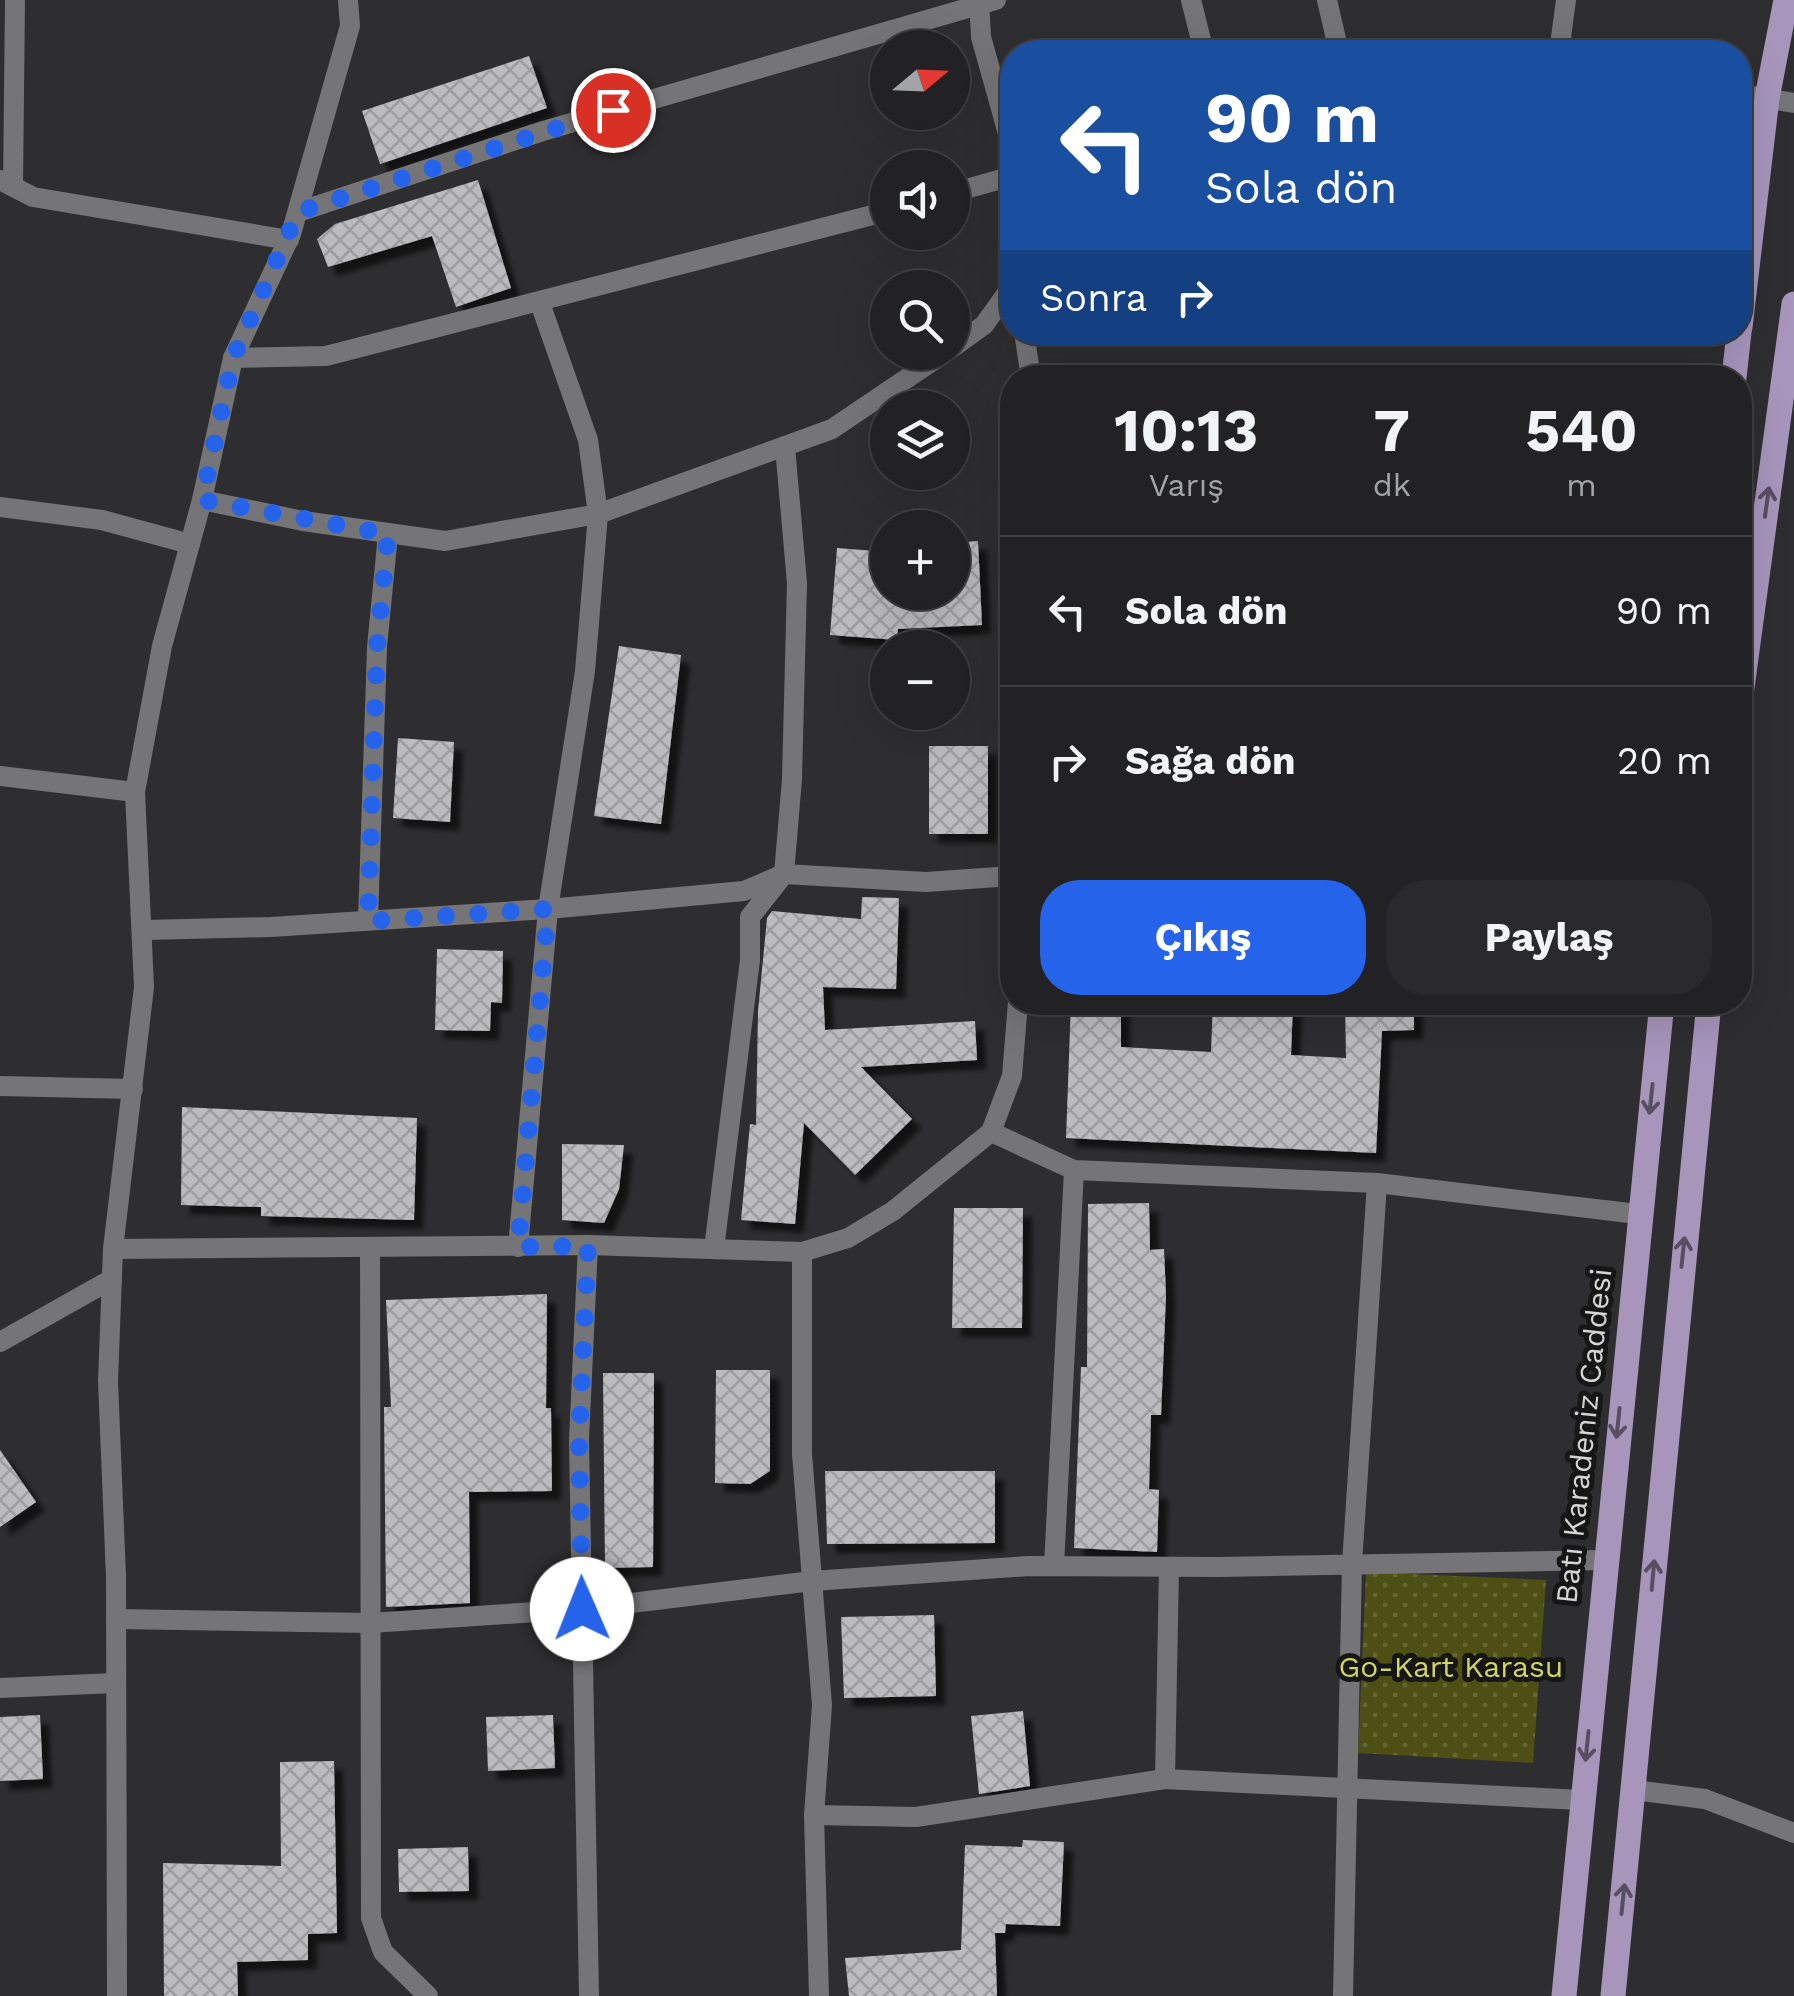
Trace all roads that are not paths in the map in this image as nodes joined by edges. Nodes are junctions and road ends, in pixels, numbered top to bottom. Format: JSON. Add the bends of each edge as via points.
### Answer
{"nodes":[{"id":1,"x":15,"y":0,"type":"edge"},
{"id":2,"x":348,"y":0,"type":"edge"},
{"id":3,"x":1191,"y":0,"type":"edge"},
{"id":4,"x":1326,"y":0,"type":"edge"},
{"id":5,"x":1566,"y":0,"type":"edge"},
{"id":6,"x":1786,"y":0,"type":"edge"},
{"id":7,"x":985,"y":2,"type":"edge"},
{"id":8,"x":1201,"y":40,"type":"edge"},
{"id":9,"x":1336,"y":40,"type":"edge"},
{"id":10,"x":1561,"y":40,"type":"edge"},
{"id":11,"x":1752,"y":96,"type":"edge"},
{"id":12,"x":1767,"y":98,"type":"junction"},
{"id":13,"x":1794,"y":103,"type":"edge"},
{"id":14,"x":1000,"y":105,"type":"edge"},
{"id":15,"x":1000,"y":179,"type":"edge"},
{"id":16,"x":7,"y":184,"type":"edge"},
{"id":17,"x":970,"y":187,"type":"edge"},
{"id":18,"x":298,"y":212,"type":"junction"},
{"id":19,"x":870,"y":216,"type":"edge"},
{"id":20,"x":1752,"y":227,"type":"edge"},
{"id":21,"x":289,"y":240,"type":"junction"},
{"id":22,"x":540,"y":303,"type":"junction"},
{"id":23,"x":1000,"y":303,"type":"edge"},
{"id":24,"x":1794,"y":304,"type":"edge"},
{"id":25,"x":970,"y":335,"type":"edge"},
{"id":26,"x":233,"y":358,"type":"junction"},
{"id":27,"x":919,"y":370,"type":"edge"},
{"id":28,"x":784,"y":446,"type":"junction"},
{"id":29,"x":202,"y":500,"type":"junction"},
{"id":30,"x":0,"y":508,"type":"edge"},
{"id":31,"x":598,"y":514,"type":"junction"},
{"id":32,"x":388,"y":534,"type":"junction"},
{"id":33,"x":190,"y":544,"type":"junction"},
{"id":34,"x":1752,"y":614,"type":"edge"},
{"id":35,"x":0,"y":776,"type":"edge"},
{"id":36,"x":135,"y":792,"type":"junction"},
{"id":37,"x":784,"y":874,"type":"junction"},
{"id":38,"x":1000,"y":877,"type":"edge"},
{"id":39,"x":548,"y":909,"type":"junction"},
{"id":40,"x":368,"y":921,"type":"junction"},
{"id":41,"x":145,"y":930,"type":"junction"},
{"id":42,"x":1017,"y":1015,"type":"edge"},
{"id":43,"x":1661,"y":1015,"type":"edge"},
{"id":44,"x":1708,"y":1015,"type":"edge"},
{"id":45,"x":0,"y":1086,"type":"edge"},
{"id":46,"x":133,"y":1089,"type":"junction"},
{"id":47,"x":991,"y":1132,"type":"junction"},
{"id":48,"x":1074,"y":1170,"type":"junction"},
{"id":49,"x":1377,"y":1183,"type":"junction"},
{"id":50,"x":1638,"y":1214,"type":"junction"},
{"id":51,"x":588,"y":1246,"type":"junction"},
{"id":52,"x":518,"y":1247,"type":"junction"},
{"id":53,"x":113,"y":1248,"type":"junction"},
{"id":54,"x":370,"y":1248,"type":"junction"},
{"id":55,"x":714,"y":1249,"type":"junction"},
{"id":56,"x":802,"y":1252,"type":"junction"},
{"id":57,"x":112,"y":1279,"type":"junction"},
{"id":58,"x":0,"y":1342,"type":"edge"},
{"id":59,"x":1605,"y":1560,"type":"junction"},
{"id":60,"x":1352,"y":1564,"type":"junction"},
{"id":61,"x":1054,"y":1566,"type":"junction"},
{"id":62,"x":1169,"y":1567,"type":"junction"},
{"id":63,"x":812,"y":1581,"type":"junction"},
{"id":64,"x":582,"y":1609,"type":"junction"},
{"id":65,"x":116,"y":1619,"type":"junction"},
{"id":66,"x":370,"y":1624,"type":"junction"},
{"id":67,"x":116,"y":1683,"type":"junction"},
{"id":68,"x":0,"y":1688,"type":"edge"},
{"id":69,"x":1165,"y":1780,"type":"junction"},
{"id":70,"x":1346,"y":1790,"type":"junction"},
{"id":71,"x":1634,"y":1790,"type":"junction"},
{"id":72,"x":1582,"y":1800,"type":"junction"},
{"id":73,"x":814,"y":1814,"type":"junction"},
{"id":74,"x":1794,"y":1833,"type":"edge"},
{"id":75,"x":117,"y":1996,"type":"edge"},
{"id":76,"x":428,"y":1996,"type":"edge"},
{"id":77,"x":589,"y":1996,"type":"edge"},
{"id":78,"x":819,"y":1996,"type":"edge"},
{"id":79,"x":1344,"y":1996,"type":"edge"},
{"id":80,"x":1564,"y":1996,"type":"edge"},
{"id":81,"x":1612,"y":1996,"type":"edge"}],
"edges":[{"from":1,"to":16,"type":"street"},
{"from":2,"to":18,"type":"street","via":[[350,26]]},
{"from":3,"to":8,"type":"street"},
{"from":4,"to":9,"type":"street"},
{"from":5,"to":10,"type":"street"},
{"from":6,"to":12,"type":"main road"},
{"from":7,"to":14,"type":"street","via":[[981,37]]},
{"from":7,"to":18,"type":"street","via":[[543,131]]},
{"from":11,"to":12,"type":"street"},
{"from":12,"to":13,"type":"street"},
{"from":12,"to":20,"type":"main road"},
{"from":15,"to":17,"type":"street"},
{"from":16,"to":21,"type":"street","via":[[33,197]]},
{"from":18,"to":21,"type":"street"},
{"from":19,"to":22,"type":"street"},
{"from":21,"to":26,"type":"street"},
{"from":22,"to":26,"type":"street","via":[[326,356]]},
{"from":22,"to":31,"type":"street","via":[[588,440]]},
{"from":23,"to":25,"type":"street"},
{"from":34,"to":24,"type":"main road","one_way":true},
{"from":26,"to":29,"type":"street"},
{"from":27,"to":28,"type":"street","via":[[832,429]]},
{"from":28,"to":31,"type":"street"},
{"from":28,"to":37,"type":"street","via":[[797,584]]},
{"from":29,"to":32,"type":"street"},
{"from":29,"to":33,"type":"street"},
{"from":30,"to":33,"type":"street","via":[[102,520]]},
{"from":31,"to":32,"type":"street","via":[[445,541]]},
{"from":31,"to":39,"type":"street","via":[[584,671]]},
{"from":32,"to":40,"type":"street","via":[[377,647]]},
{"from":33,"to":36,"type":"street","via":[[162,646]]},
{"from":35,"to":36,"type":"street"},
{"from":36,"to":41,"type":"street"},
{"from":37,"to":38,"type":"street","via":[[926,882]]},
{"from":37,"to":39,"type":"street","via":[[744,890]]},
{"from":37,"to":55,"type":"street","via":[[750,917]]},
{"from":39,"to":40,"type":"street"},
{"from":39,"to":52,"type":"street"},
{"from":40,"to":41,"type":"street"},
{"from":41,"to":46,"type":"street"},
{"from":42,"to":47,"type":"street","via":[[1012,1076]]},
{"from":43,"to":50,"type":"main road","name":"Batı Karadeniz Caddesi","one_way":true},
{"from":71,"to":44,"type":"main road","one_way":true},
{"from":45,"to":46,"type":"street"},
{"from":46,"to":53,"type":"street"},
{"from":47,"to":48,"type":"street"},
{"from":47,"to":56,"type":"street","via":[[893,1211],[848,1238]]},
{"from":48,"to":49,"type":"street"},
{"from":48,"to":61,"type":"street"},
{"from":49,"to":50,"type":"street"},
{"from":49,"to":60,"type":"street"},
{"from":50,"to":59,"type":"main road","name":"Batı Karadeniz Caddesi","one_way":true},
{"from":51,"to":52,"type":"street"},
{"from":51,"to":55,"type":"street"},
{"from":51,"to":64,"type":"street","via":[[579,1440]]},
{"from":52,"to":54,"type":"street"},
{"from":53,"to":54,"type":"street"},
{"from":53,"to":57,"type":"street"},
{"from":54,"to":66,"type":"street"},
{"from":55,"to":56,"type":"street"},
{"from":56,"to":63,"type":"street","via":[[802,1454]]},
{"from":57,"to":58,"type":"street"},
{"from":57,"to":65,"type":"street","via":[[108,1381]]},
{"from":59,"to":60,"type":"street"},
{"from":59,"to":72,"type":"main road","name":"Batı Karadeniz Caddesi","one_way":true},
{"from":60,"to":62,"type":"street"},
{"from":60,"to":70,"type":"street"},
{"from":61,"to":62,"type":"street"},
{"from":61,"to":63,"type":"street"},
{"from":62,"to":69,"type":"street"},
{"from":63,"to":64,"type":"street"},
{"from":63,"to":73,"type":"street","via":[[822,1704]]},
{"from":64,"to":66,"type":"street"},
{"from":64,"to":77,"type":"street"},
{"from":65,"to":66,"type":"street"},
{"from":65,"to":67,"type":"street"},
{"from":66,"to":76,"type":"street","via":[[371,1918],[383,1952]]},
{"from":67,"to":68,"type":"street"},
{"from":67,"to":75,"type":"street"},
{"from":69,"to":70,"type":"street"},
{"from":69,"to":73,"type":"street","via":[[916,1817]]},
{"from":70,"to":72,"type":"street"},
{"from":70,"to":79,"type":"street"},
{"from":71,"to":74,"type":"street","via":[[1705,1800]]},
{"from":81,"to":71,"type":"main road","one_way":true},
{"from":72,"to":80,"type":"main road","name":"Batı Karadeniz Caddesi"},
{"from":73,"to":78,"type":"street"}]}
